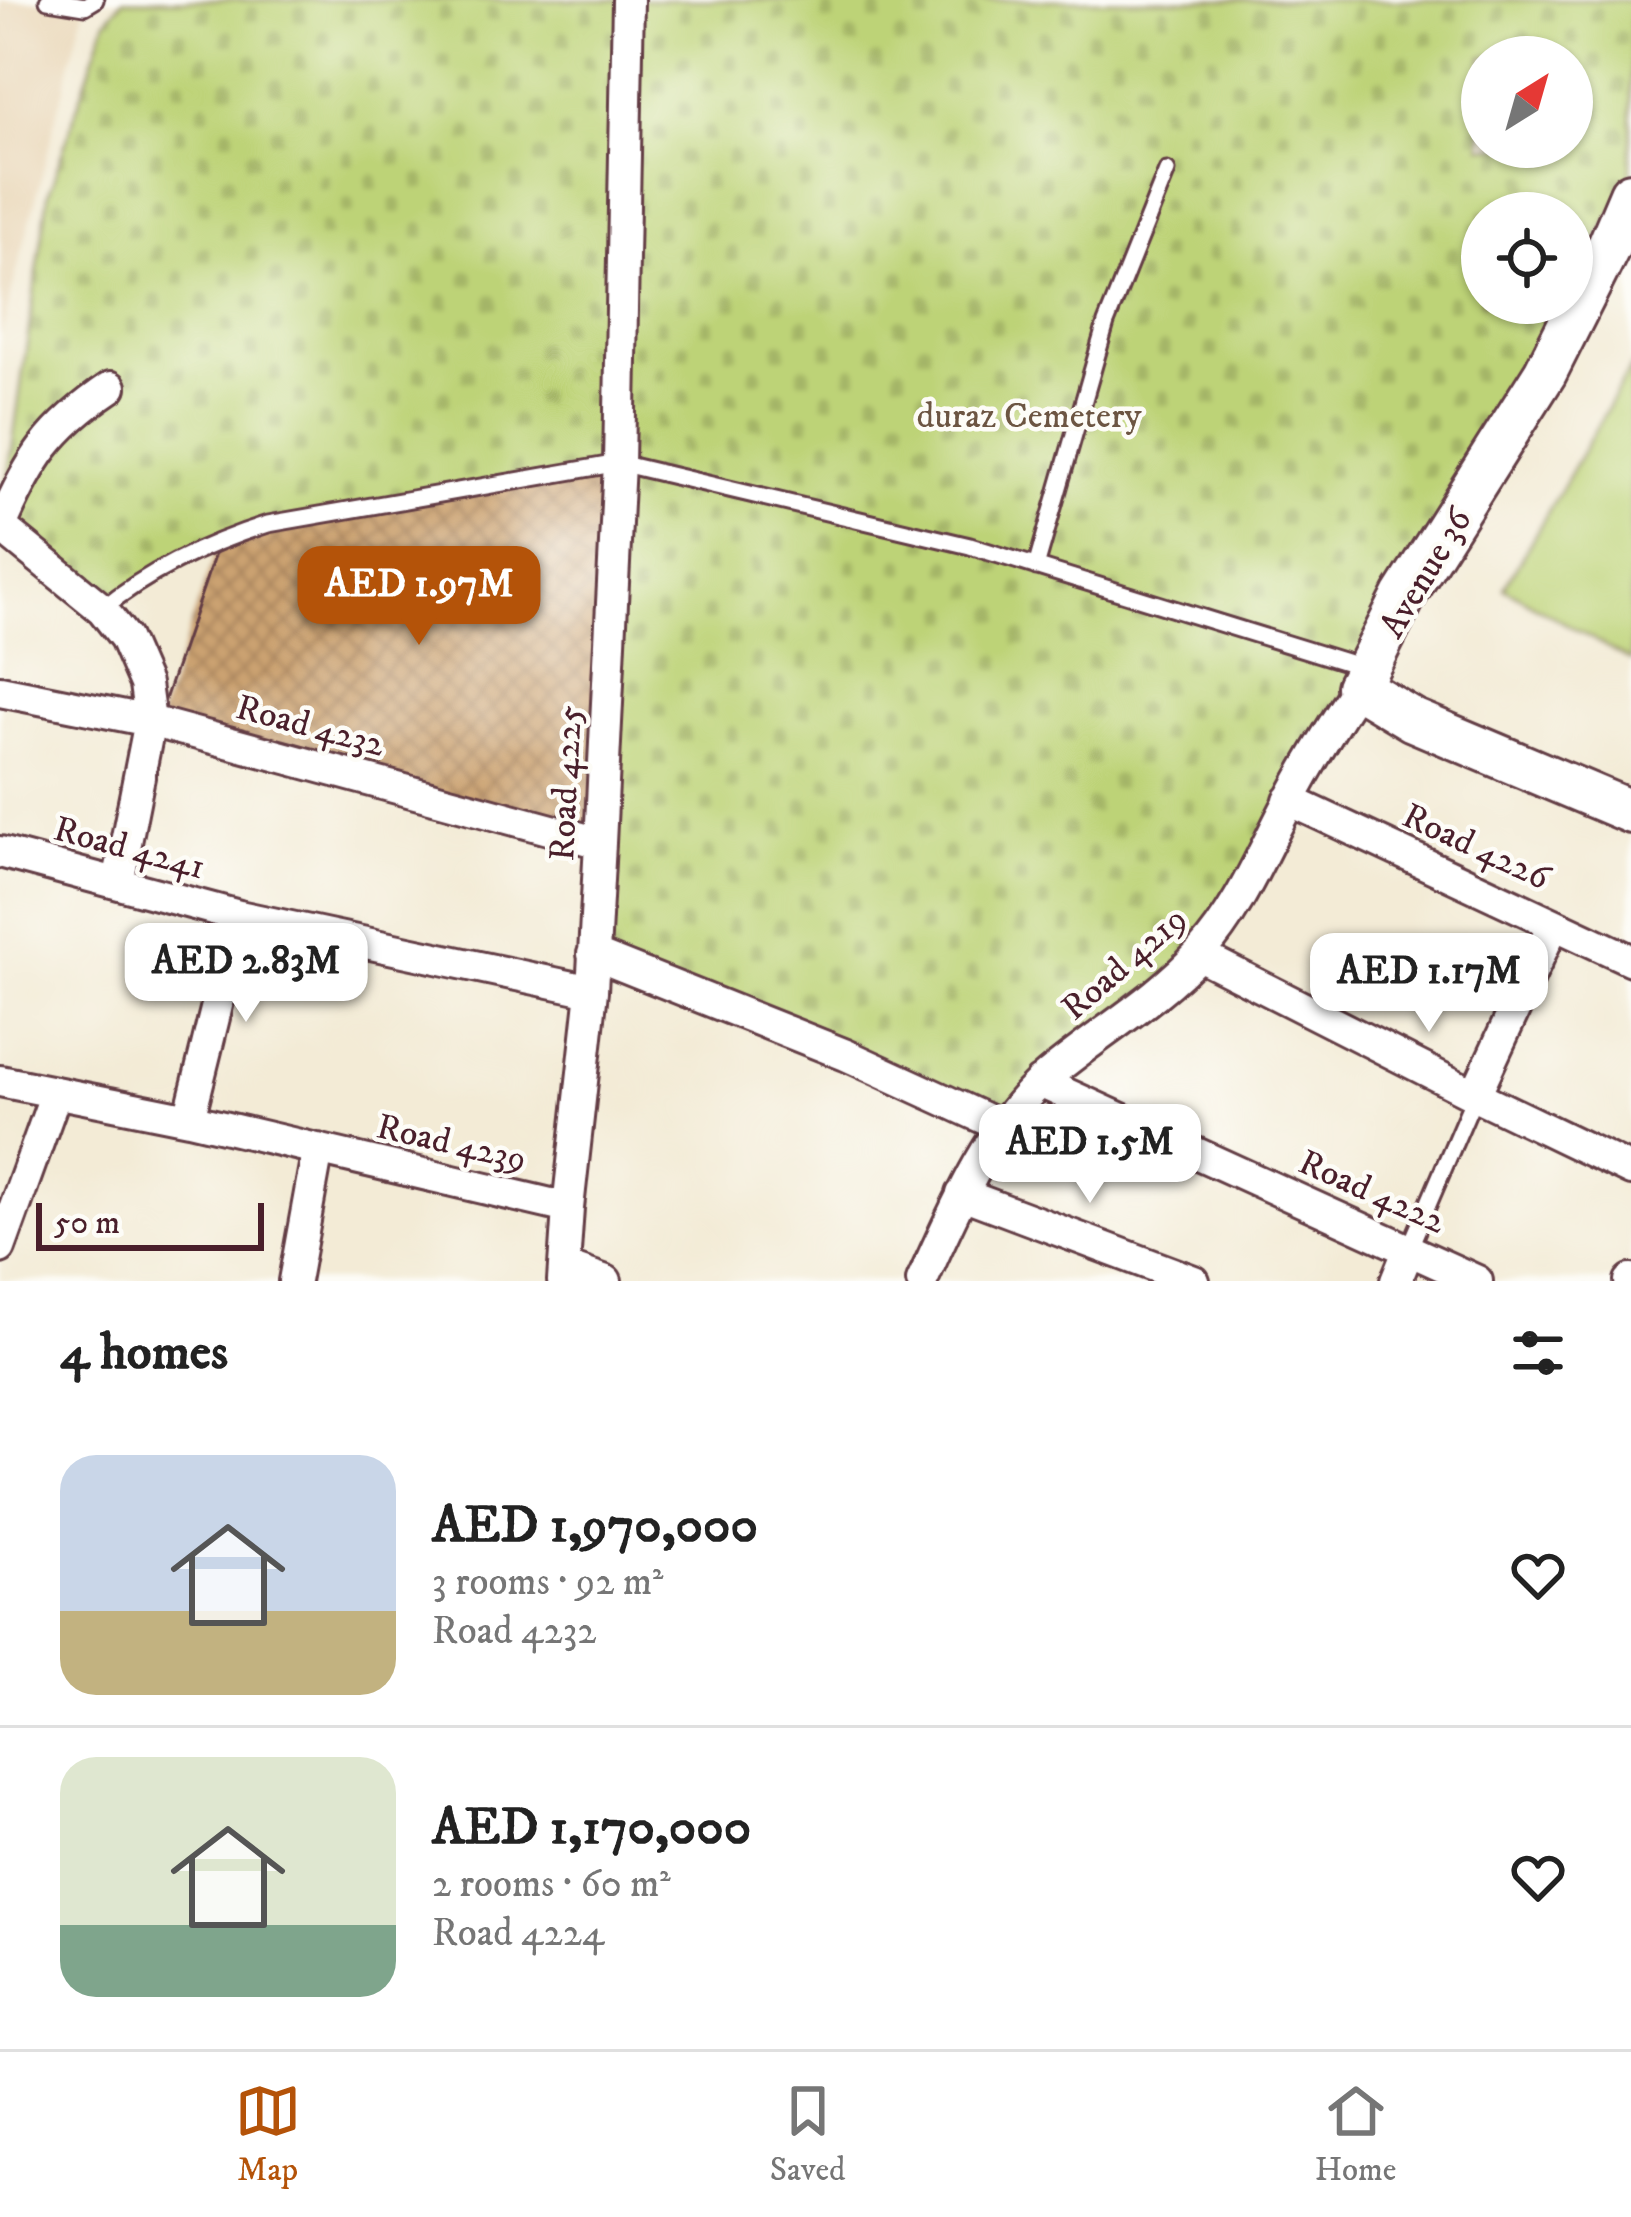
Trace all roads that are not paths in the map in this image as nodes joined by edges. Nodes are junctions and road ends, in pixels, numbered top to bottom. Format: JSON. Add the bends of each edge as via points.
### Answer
{"nodes":[{"id":1,"x":48,"y":0,"type":"edge"},
{"id":2,"x":94,"y":0,"type":"edge"},
{"id":3,"x":628,"y":0,"type":"edge"},
{"id":4,"x":1167,"y":171,"type":"dead end"},
{"id":5,"x":1631,"y":194,"type":"edge"},
{"id":6,"x":111,"y":387,"type":"dead end"},
{"id":7,"x":619,"y":464,"type":"junction"},
{"id":8,"x":1,"y":526,"type":"edge"},
{"id":9,"x":1036,"y":567,"type":"junction"},
{"id":10,"x":102,"y":609,"type":"junction"},
{"id":11,"x":1363,"y":678,"type":"junction"},
{"id":12,"x":0,"y":691,"type":"edge"},
{"id":13,"x":150,"y":721,"type":"junction"},
{"id":14,"x":1289,"y":800,"type":"junction"},
{"id":15,"x":1631,"y":812,"type":"edge"},
{"id":16,"x":600,"y":843,"type":"junction"},
{"id":17,"x":0,"y":852,"type":"edge"},
{"id":18,"x":118,"y":883,"type":"junction"},
{"id":19,"x":239,"y":916,"type":"junction"},
{"id":20,"x":1554,"y":924,"type":"junction"},
{"id":21,"x":593,"y":954,"type":"junction"},
{"id":22,"x":1198,"y":955,"type":"junction"},
{"id":23,"x":1631,"y":960,"type":"edge"},
{"id":24,"x":592,"y":991,"type":"junction"},
{"id":25,"x":0,"y":1081,"type":"edge"},
{"id":26,"x":1040,"y":1082,"type":"junction"},
{"id":27,"x":56,"y":1093,"type":"junction"},
{"id":28,"x":1475,"y":1095,"type":"junction"},
{"id":29,"x":189,"y":1119,"type":"junction"},
{"id":30,"x":1003,"y":1127,"type":"junction"},
{"id":31,"x":318,"y":1149,"type":"junction"},
{"id":32,"x":1631,"y":1170,"type":"edge"},
{"id":33,"x":962,"y":1193,"type":"junction"},
{"id":34,"x":568,"y":1208,"type":"junction"},
{"id":35,"x":0,"y":1248,"type":"edge"},
{"id":36,"x":1409,"y":1249,"type":"junction"},
{"id":37,"x":564,"y":1274,"type":"edge"},
{"id":38,"x":1175,"y":1278,"type":"edge"},
{"id":39,"x":294,"y":1281,"type":"edge"},
{"id":40,"x":606,"y":1281,"type":"edge"},
{"id":41,"x":922,"y":1281,"type":"edge"},
{"id":42,"x":1396,"y":1281,"type":"edge"},
{"id":43,"x":1477,"y":1281,"type":"edge"}],
"edges":[{"from":1,"to":2,"type":"lane"},
{"from":3,"to":7,"type":"street","name":"Road 4225"},
{"from":4,"to":9,"type":"lane","via":[[1106,323]]},
{"from":5,"to":11,"type":"street","name":"Avenue 36","via":[[1545,373],[1404,596]]},
{"from":6,"to":8,"type":"street","via":[[45,442]]},
{"from":7,"to":9,"type":"lane"},
{"from":7,"to":10,"type":"lane","via":[[268,524],[188,554]]},
{"from":7,"to":16,"type":"street","name":"Road 4225"},
{"from":8,"to":10,"type":"street"},
{"from":9,"to":11,"type":"lane"},
{"from":10,"to":13,"type":"street","via":[[145,684]]},
{"from":11,"to":14,"type":"street","name":"Road 4219"},
{"from":11,"to":15,"type":"street","via":[[1412,720]]},
{"from":12,"to":13,"type":"street","name":"Road 4232"},
{"from":13,"to":16,"type":"street","name":"Road 4232"},
{"from":13,"to":18,"type":"street"},
{"from":14,"to":20,"type":"street","name":"Road 4226"},
{"from":14,"to":22,"type":"street","name":"Road 4219","via":[[1235,905]]},
{"from":16,"to":21,"type":"street","name":"Road 4225"},
{"from":17,"to":18,"type":"street","name":"Road 4241"},
{"from":18,"to":19,"type":"street","name":"Road 4241"},
{"from":19,"to":24,"type":"street","name":"Road 4241"},
{"from":19,"to":29,"type":"street"},
{"from":20,"to":23,"type":"street","name":"Road 4226"},
{"from":20,"to":28,"type":"street"},
{"from":21,"to":24,"type":"street","name":"Road 4225"},
{"from":21,"to":30,"type":"street"},
{"from":22,"to":26,"type":"street","name":"Road 4219"},
{"from":22,"to":28,"type":"street"},
{"from":24,"to":34,"type":"street","name":"Road 4225"},
{"from":25,"to":27,"type":"street","name":"Road 4239"},
{"from":26,"to":30,"type":"street","name":"Road 4219"},
{"from":26,"to":36,"type":"street","name":"Road 4222"},
{"from":27,"to":29,"type":"street","name":"Road 4239"},
{"from":27,"to":35,"type":"street"},
{"from":28,"to":32,"type":"street"},
{"from":28,"to":36,"type":"lane"},
{"from":29,"to":31,"type":"street","name":"Road 4239"},
{"from":30,"to":33,"type":"street","name":"Road 4219"},
{"from":31,"to":34,"type":"street","name":"Road 4239"},
{"from":31,"to":39,"type":"street"},
{"from":33,"to":38,"type":"street"},
{"from":33,"to":41,"type":"street","name":"Road 4219"},
{"from":34,"to":37,"type":"street","name":"Road 4225"},
{"from":36,"to":42,"type":"street"},
{"from":36,"to":43,"type":"street","name":"Road 4222"},
{"from":37,"to":40,"type":"street"}]}
